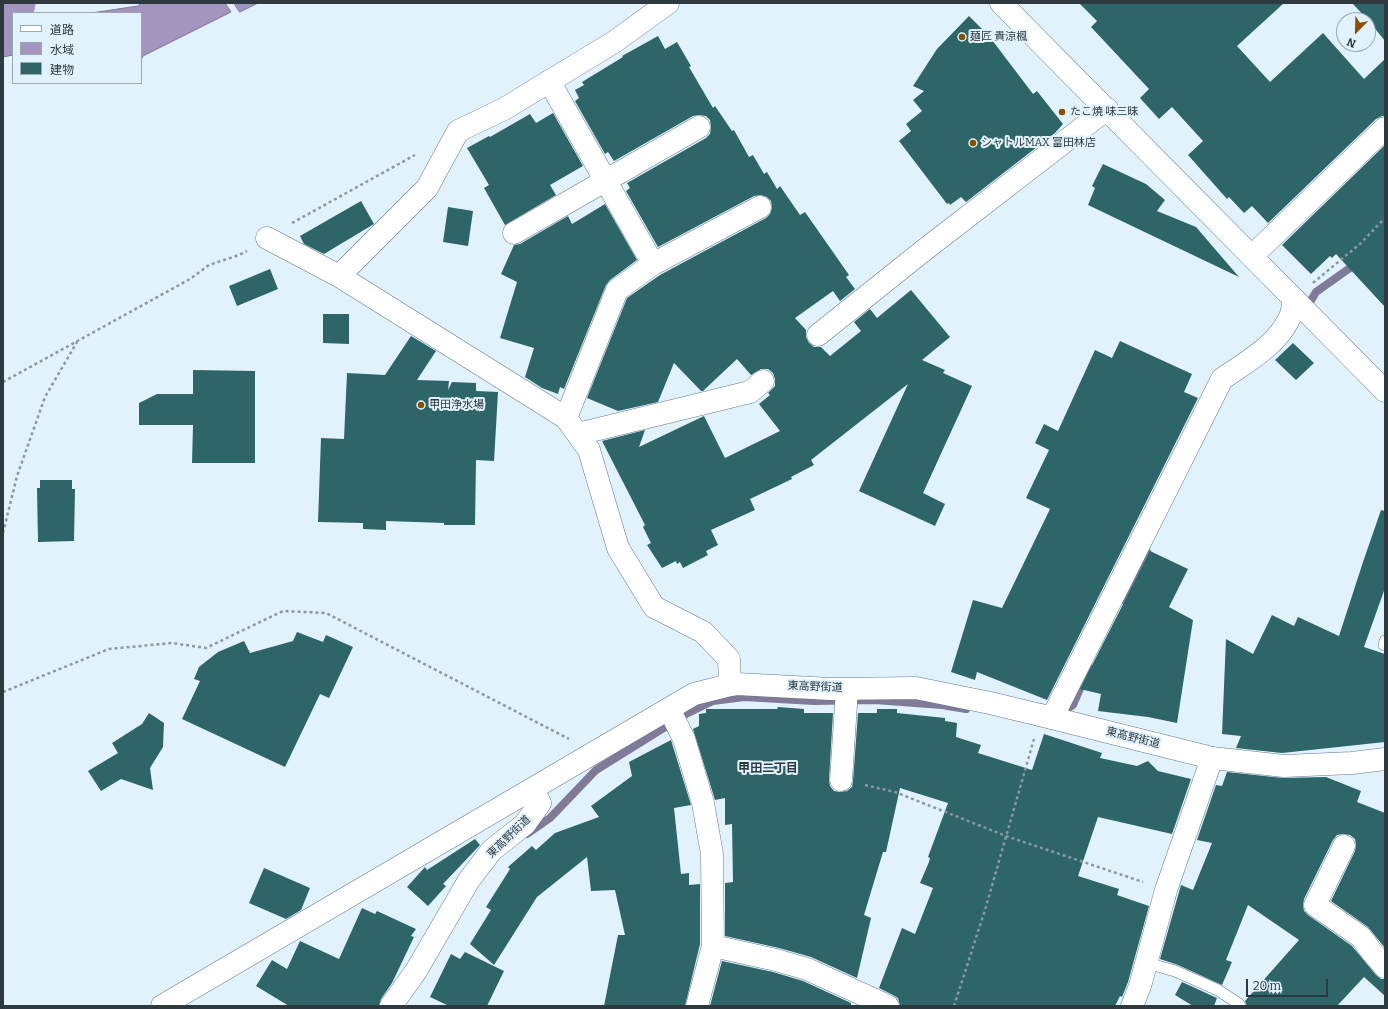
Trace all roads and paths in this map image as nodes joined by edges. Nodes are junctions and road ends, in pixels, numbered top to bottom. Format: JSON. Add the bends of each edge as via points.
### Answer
{"nodes":[{"id":1,"x":668,"y":3,"type":"edge"},
{"id":2,"x":1001,"y":3,"type":"edge"},
{"id":3,"x":549,"y":81,"type":"junction"},
{"id":4,"x":1107,"y":109,"type":"junction"},
{"id":5,"x":699,"y":127,"type":"dead end"},
{"id":6,"x":1385,"y":128,"type":"edge"},
{"id":7,"x":606,"y":180,"type":"junction"},
{"id":8,"x":760,"y":207,"type":"dead end"},
{"id":9,"x":1385,"y":218,"type":"edge"},
{"id":10,"x":514,"y":233,"type":"dead end"},
{"id":11,"x":267,"y":238,"type":"dead end"},
{"id":12,"x":1252,"y":256,"type":"junction"},
{"id":13,"x":654,"y":264,"type":"junction"},
{"id":14,"x":339,"y":276,"type":"junction"},
{"id":15,"x":1301,"y":306,"type":"junction"},
{"id":16,"x":818,"y":335,"type":"dead end"},
{"id":17,"x":763,"y":381,"type":"dead end"},
{"id":18,"x":3,"y":382,"type":"edge"},
{"id":19,"x":1385,"y":391,"type":"edge"},
{"id":20,"x":572,"y":426,"type":"junction"},
{"id":21,"x":3,"y":533,"type":"edge"},
{"id":22,"x":730,"y":685,"type":"junction"},
{"id":23,"x":847,"y":689,"type":"junction"},
{"id":24,"x":3,"y":692,"type":"edge"},
{"id":25,"x":669,"y":709,"type":"junction"},
{"id":26,"x":1046,"y":717,"type":"junction"},
{"id":27,"x":1212,"y":758,"type":"junction"},
{"id":28,"x":583,"y":759,"type":"junction"},
{"id":29,"x":1385,"y":759,"type":"edge"},
{"id":30,"x":841,"y":780,"type":"joint"},
{"id":31,"x":532,"y":789,"type":"junction"},
{"id":32,"x":1006,"y":836,"type":"junction"},
{"id":33,"x":1344,"y":846,"type":"dead end"},
{"id":34,"x":1166,"y":890,"type":"junction"},
{"id":35,"x":713,"y":946,"type":"junction"},
{"id":36,"x":1147,"y":962,"type":"junction"},
{"id":37,"x":1385,"y":967,"type":"edge"},
{"id":38,"x":162,"y":1006,"type":"edge"},
{"id":39,"x":391,"y":1006,"type":"edge"},
{"id":40,"x":697,"y":1006,"type":"edge"},
{"id":41,"x":888,"y":1006,"type":"edge"},
{"id":42,"x":954,"y":1006,"type":"edge"},
{"id":43,"x":1132,"y":1006,"type":"edge"},
{"id":44,"x":1240,"y":1006,"type":"edge"}],
"edges":[{"from":1,"to":3,"type":"street","via":[[614,42]]},
{"from":2,"to":4,"type":"street"},
{"from":3,"to":7,"type":"street"},
{"from":3,"to":14,"type":"street","via":[[458,131],[426,188]]},
{"from":4,"to":12,"type":"street"},
{"from":4,"to":16,"type":"street"},
{"from":5,"to":7,"type":"street"},
{"from":6,"to":12,"type":"street"},
{"from":7,"to":10,"type":"street"},
{"from":7,"to":13,"type":"street"},
{"from":8,"to":13,"type":"street"},
{"from":9,"to":15,"type":"path"},
{"from":11,"to":14,"type":"street"},
{"from":12,"to":15,"type":"street"},
{"from":13,"to":20,"type":"street","via":[[617,290]]},
{"from":14,"to":20,"type":"street"},
{"from":15,"to":19,"type":"street"},
{"from":15,"to":26,"type":"street","via":[[1264,350],[1222,379]]},
{"from":17,"to":20,"type":"street","via":[[750,392]]},
{"from":18,"to":21,"type":"path","via":[[78,341],[45,397],[17,476]]},
{"from":20,"to":22,"type":"street","via":[[589,450],[618,548],[654,607],[703,632],[729,659]]},
{"from":22,"to":23,"type":"street","name":"東高野街道"},
{"from":22,"to":25,"type":"street","name":"東高野街道","via":[[694,694]]},
{"from":23,"to":26,"type":"street","name":"東高野街道","via":[[916,688]]},
{"from":23,"to":30,"type":"street"},
{"from":24,"to":28,"type":"path","via":[[109,649],[172,643],[206,648],[283,611],[326,613],[568,738]]},
{"from":25,"to":28,"type":"street","name":"東高野街道"},
{"from":25,"to":35,"type":"street","via":[[684,738],[703,803],[712,854]]},
{"from":26,"to":27,"type":"street","name":"東高野街道"},
{"from":26,"to":32,"type":"path"},
{"from":27,"to":29,"type":"street","name":"東高野街道","via":[[1284,766]]},
{"from":27,"to":34,"type":"street"},
{"from":28,"to":31,"type":"street","name":"東高野街道"},
{"from":30,"to":32,"type":"path","via":[[895,792]]},
{"from":31,"to":38,"type":"street"},
{"from":31,"to":39,"type":"street","name":"東高野街道","via":[[540,802],[525,824],[492,850],[469,880],[416,971]]},
{"from":32,"to":34,"type":"path"},
{"from":32,"to":42,"type":"path"},
{"from":33,"to":37,"type":"street","via":[[1315,906],[1361,937]]},
{"from":34,"to":36,"type":"street"},
{"from":35,"to":40,"type":"street"},
{"from":35,"to":41,"type":"street","via":[[807,969]]},
{"from":36,"to":43,"type":"street"},
{"from":36,"to":44,"type":"lane","via":[[1218,990]]}]}
